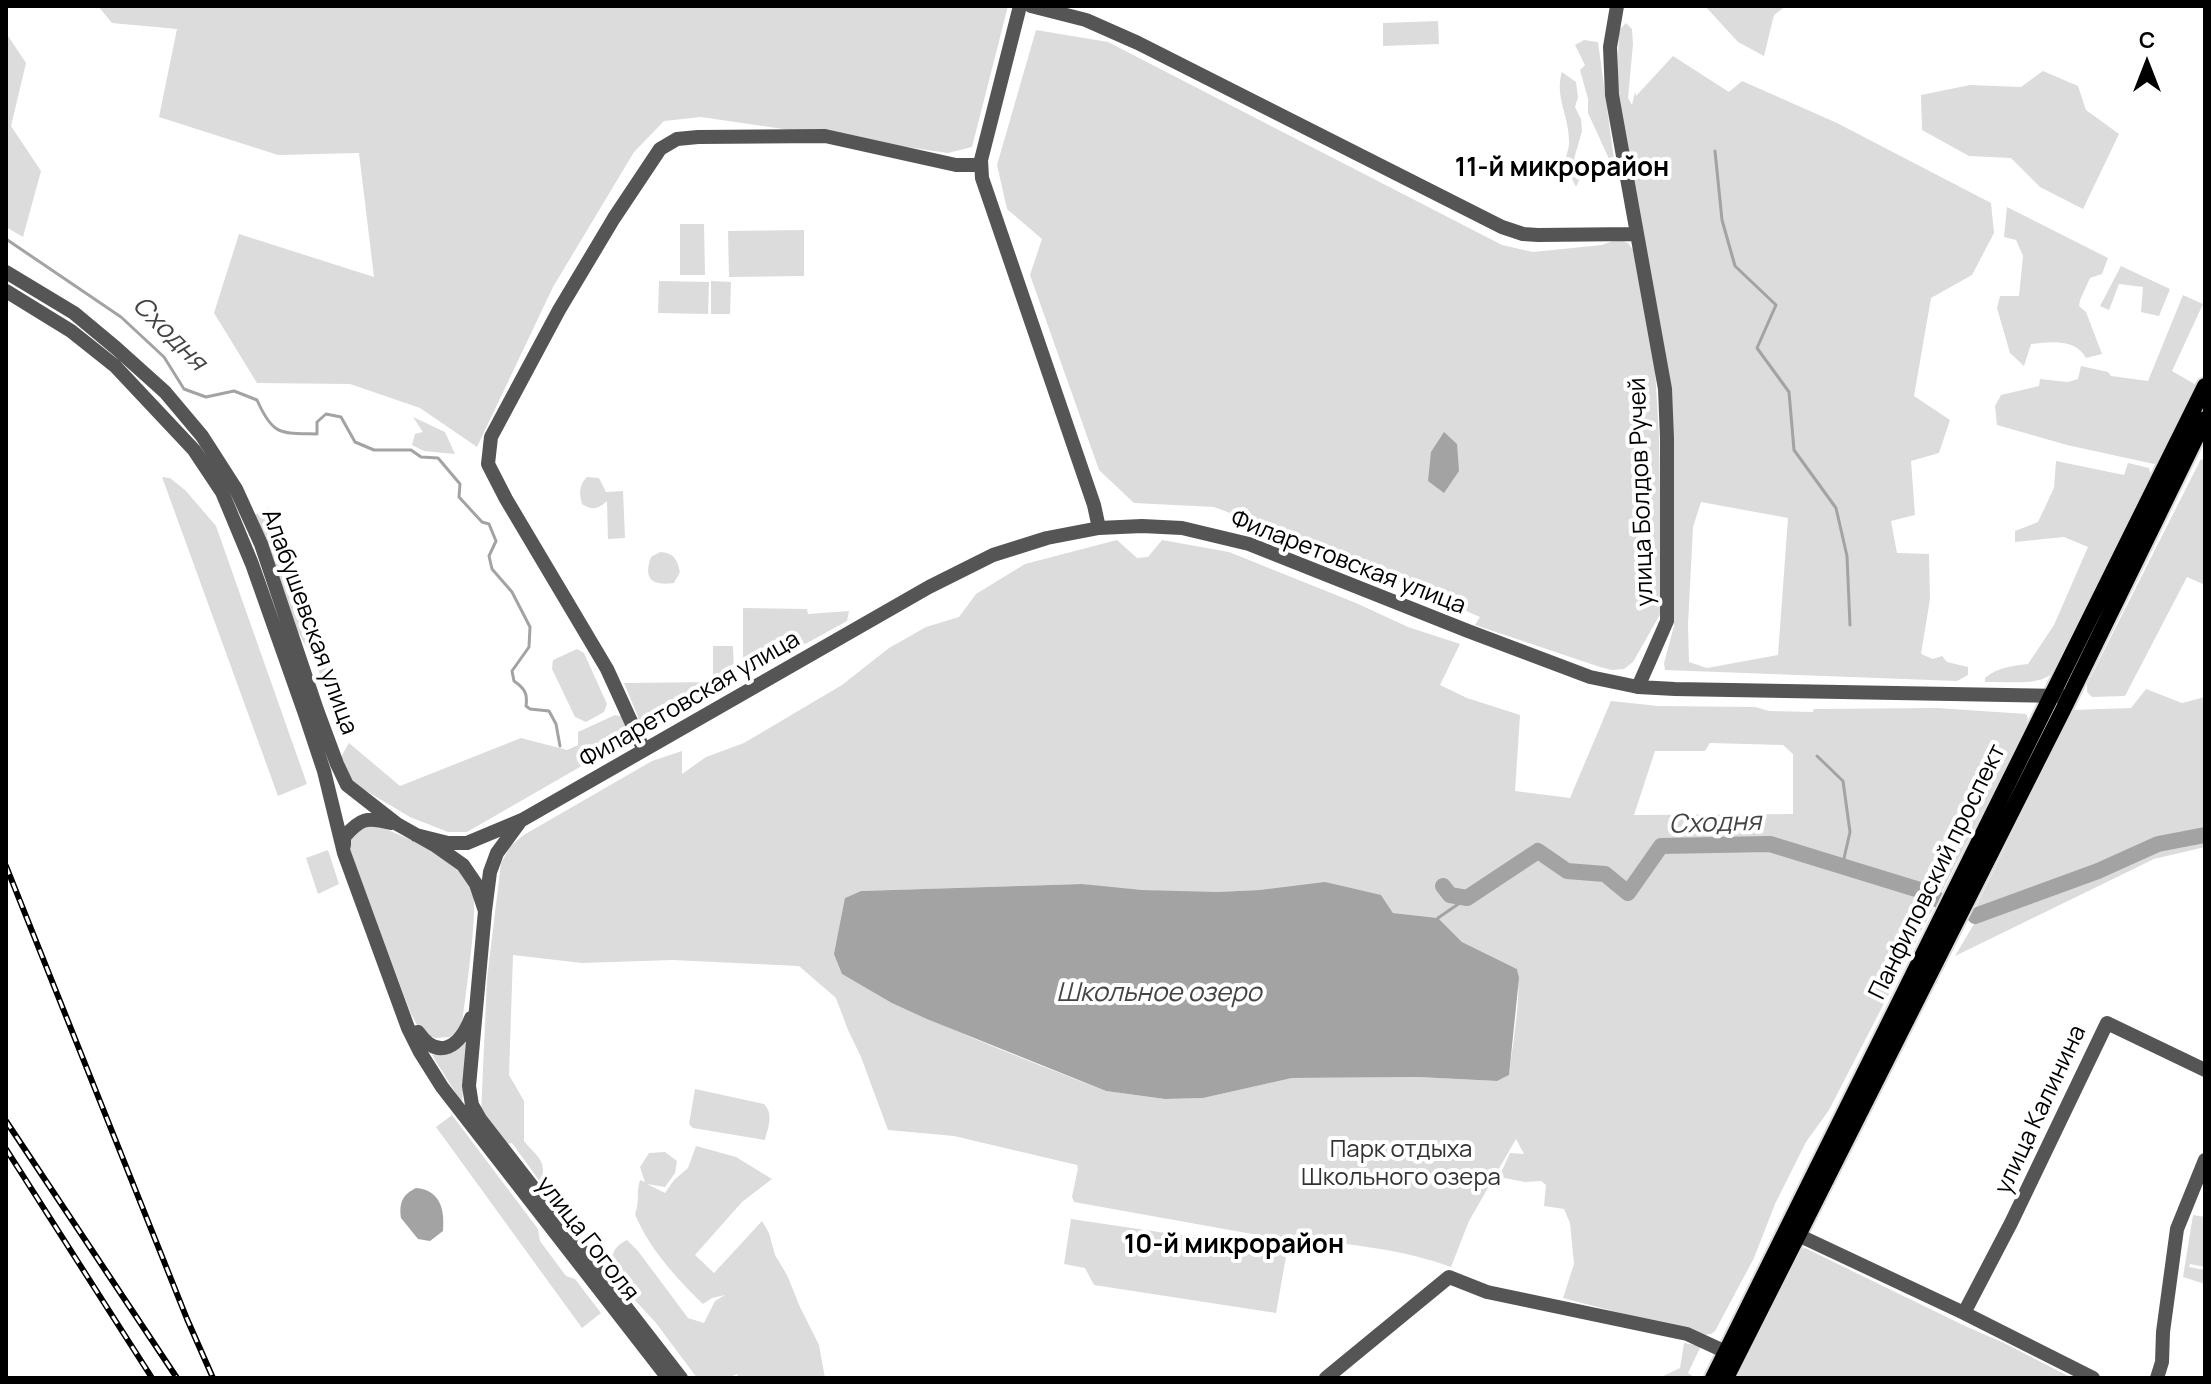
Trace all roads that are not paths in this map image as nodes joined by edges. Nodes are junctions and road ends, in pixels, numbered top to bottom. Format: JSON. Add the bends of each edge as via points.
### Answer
{"nodes":[{"id":1,"x":1020,"y":6,"type":"edge"},
{"id":2,"x":1031,"y":6,"type":"edge"},
{"id":3,"x":1617,"y":6,"type":"edge"},
{"id":4,"x":981,"y":165,"type":"junction"},
{"id":5,"x":1635,"y":234,"type":"junction"},
{"id":6,"x":6,"y":272,"type":"edge"},
{"id":7,"x":6,"y":291,"type":"edge"},
{"id":8,"x":2205,"y":386,"type":"edge"},
{"id":9,"x":2205,"y":419,"type":"edge"},
{"id":10,"x":1099,"y":528,"type":"junction"},
{"id":11,"x":2071,"y":675,"type":"junction"},
{"id":12,"x":1638,"y":687,"type":"junction"},
{"id":13,"x":2031,"y":695,"type":"junction"},
{"id":14,"x":2052,"y":695,"type":"junction"},
{"id":15,"x":2066,"y":704,"type":"junction"},
{"id":16,"x":2035,"y":729,"type":"junction"},
{"id":17,"x":644,"y":750,"type":"junction"},
{"id":18,"x":522,"y":820,"type":"junction"},
{"id":19,"x":397,"y":824,"type":"junction"},
{"id":20,"x":416,"y":835,"type":"junction"},
{"id":21,"x":344,"y":853,"type":"junction"},
{"id":22,"x":485,"y":911,"type":"junction"},
{"id":23,"x":475,"y":1008,"type":"junction"},
{"id":24,"x":403,"y":1012,"type":"junction"},
{"id":25,"x":2205,"y":1070,"type":"edge"},
{"id":26,"x":473,"y":1128,"type":"joint"},
{"id":27,"x":2205,"y":1160,"type":"edge"},
{"id":28,"x":1798,"y":1235,"type":"junction"},
{"id":29,"x":1964,"y":1313,"type":"junction"},
{"id":30,"x":1726,"y":1352,"type":"junction"},
{"id":31,"x":668,"y":1378,"type":"edge"},
{"id":32,"x":681,"y":1378,"type":"edge"},
{"id":33,"x":1326,"y":1378,"type":"edge"},
{"id":34,"x":1713,"y":1378,"type":"edge"},
{"id":35,"x":1726,"y":1378,"type":"edge"},
{"id":36,"x":2093,"y":1378,"type":"edge"},
{"id":37,"x":2157,"y":1378,"type":"edge"}],
"edges":[{"from":1,"to":4,"type":"street"},
{"from":2,"to":5,"type":"street","via":[[1086,20],[1138,43],[1502,227],[1538,235]]},
{"from":3,"to":5,"type":"street","name":"улица Болдов Ручей","via":[[1610,47],[1612,95]]},
{"from":4,"to":10,"type":"street"},
{"from":4,"to":17,"type":"street","via":[[956,165],[825,136],[677,139],[660,149],[559,310],[491,437],[488,464],[607,669]]},
{"from":5,"to":12,"type":"street","name":"улица Болдов Ручей","via":[[1665,389],[1668,506],[1667,621]]},
{"from":6,"to":19,"type":"street","name":"Алабушевская улица","via":[[74,313],[116,348],[165,392],[208,444],[261,544],[347,785]]},
{"from":7,"to":21,"type":"street","name":"Алабушевская улица","via":[[115,366],[194,450],[222,492],[305,714]]},
{"from":8,"to":11,"type":"main road","name":"Панфиловский проспект"},
{"from":9,"to":11,"type":"main road","name":"Панфиловский проспект"},
{"from":10,"to":12,"type":"street","name":"Филаретовская улица","via":[[1182,528],[1249,544],[1590,677]]},
{"from":10,"to":17,"type":"street","name":"Филаретовская улица","via":[[993,555]]},
{"from":11,"to":13,"type":"street"},
{"from":11,"to":14,"type":"main road","name":"Панфиловский проспект"},
{"from":11,"to":15,"type":"main road","name":"Панфиловский проспект"},
{"from":12,"to":13,"type":"street","name":"Филаретовская улица"},
{"from":13,"to":14,"type":"street","name":"Филаретовская улица"},
{"from":13,"to":16,"type":"street","via":[[2040,705]]},
{"from":14,"to":15,"type":"main road"},
{"from":14,"to":16,"type":"main road","name":"Панфиловский проспект"},
{"from":15,"to":28,"type":"main road","name":"Панфиловский проспект"},
{"from":16,"to":30,"type":"main road","name":"Панфиловский проспект"},
{"from":17,"to":18,"type":"street","name":"Филаретовская улица"},
{"from":18,"to":20,"type":"street","name":"Филаретовская улица","via":[[467,843]]},
{"from":18,"to":22,"type":"street","name":"Филаретовская улица","via":[[497,853]]},
{"from":19,"to":20,"type":"street","name":"Алабушевская улица"},
{"from":19,"to":21,"type":"street","name":"Алабушевская улица","via":[[371,819],[357,823],[344,837]]},
{"from":20,"to":22,"type":"street","name":"Алабушевская улица","via":[[463,865]]},
{"from":21,"to":24,"type":"street","name":"Алабушевская улица"},
{"from":22,"to":23,"type":"street","name":"Алабушевская улица"},
{"from":23,"to":24,"type":"street","name":"Алабушевская улица","via":[[460,1038],[439,1048],[426,1044]]},
{"from":23,"to":32,"type":"street","name":"Алабушевская улица","via":[[472,1105]]},
{"from":24,"to":26,"type":"street","name":"Алабушевская улица","via":[[420,1052]]},
{"from":25,"to":29,"type":"street","name":"улица Калинина","via":[[2107,1023]]},
{"from":26,"to":31,"type":"street","name":"улица Гоголя"},
{"from":27,"to":37,"type":"street","via":[[2177,1229]]},
{"from":28,"to":29,"type":"street"},
{"from":28,"to":35,"type":"main road","name":"Панфиловский проспект"},
{"from":29,"to":36,"type":"street"},
{"from":30,"to":33,"type":"street","via":[[1687,1334],[1487,1292],[1449,1277]]},
{"from":30,"to":34,"type":"main road","name":"Панфиловский проспект"}]}
